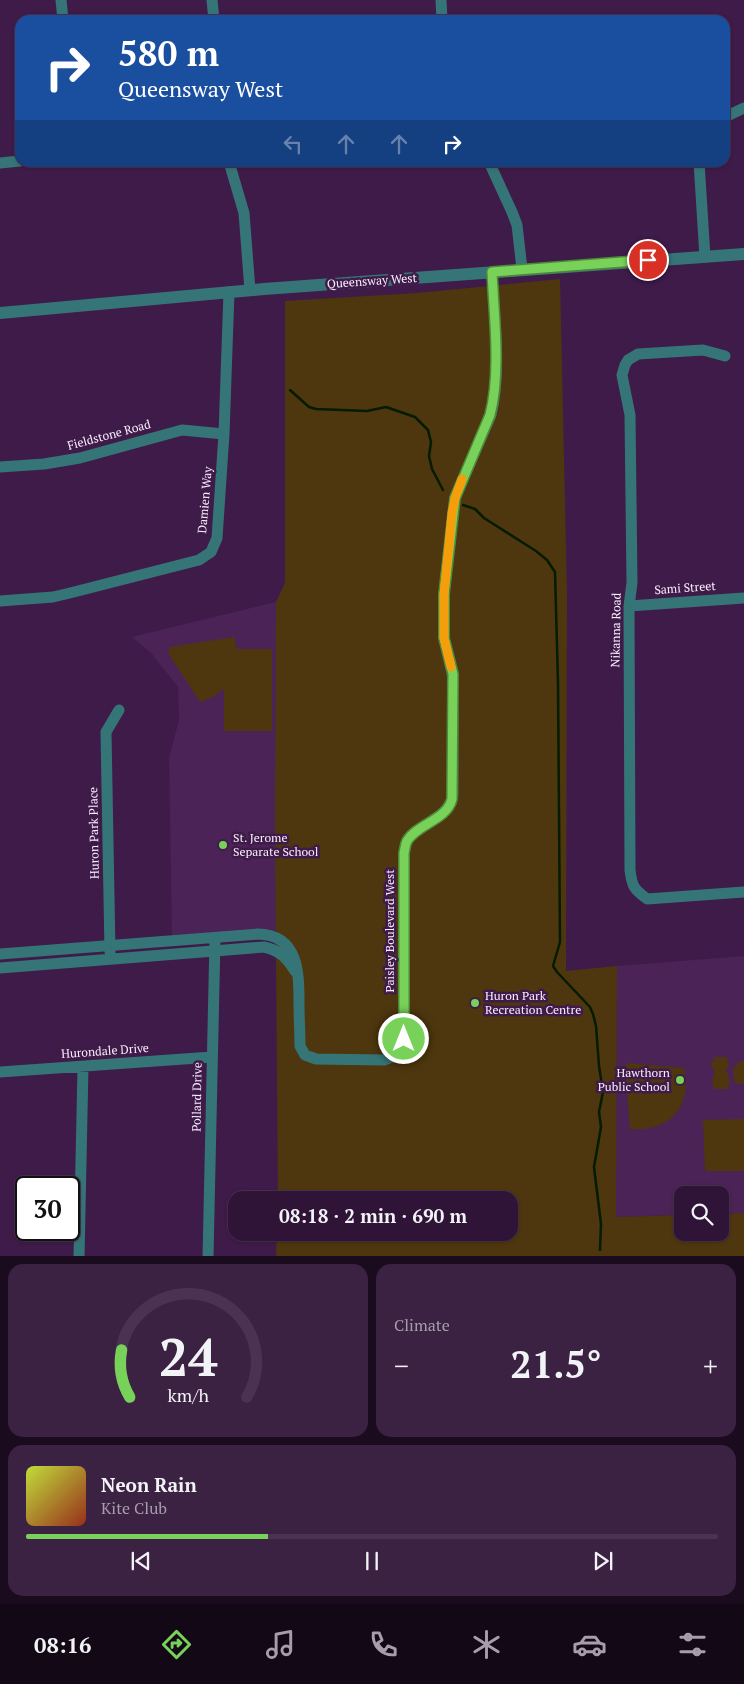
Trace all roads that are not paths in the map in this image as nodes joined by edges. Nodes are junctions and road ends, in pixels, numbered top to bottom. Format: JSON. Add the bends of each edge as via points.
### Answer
{"nodes":[{"id":1,"x":61,"y":0,"type":"edge"},
{"id":2,"x":212,"y":0,"type":"edge"},
{"id":3,"x":441,"y":0,"type":"edge"},
{"id":4,"x":62,"y":15,"type":"edge"},
{"id":5,"x":214,"y":15,"type":"edge"},
{"id":6,"x":442,"y":15,"type":"edge"},
{"id":7,"x":744,"y":108,"type":"edge"},
{"id":8,"x":730,"y":115,"type":"edge"},
{"id":9,"x":15,"y":162,"type":"edge"},
{"id":10,"x":0,"y":163,"type":"edge"},
{"id":11,"x":230,"y":167,"type":"edge"},
{"id":12,"x":491,"y":167,"type":"edge"},
{"id":13,"x":699,"y":167,"type":"edge"},
{"id":14,"x":744,"y":254,"type":"edge"},
{"id":15,"x":705,"y":257,"type":"junction"},
{"id":16,"x":522,"y":269,"type":"junction"},
{"id":17,"x":492,"y":272,"type":"junction"},
{"id":18,"x":250,"y":290,"type":"junction"},
{"id":19,"x":229,"y":292,"type":"junction"},
{"id":20,"x":0,"y":313,"type":"edge"},
{"id":21,"x":725,"y":356,"type":"dead end"},
{"id":22,"x":224,"y":434,"type":"junction"},
{"id":23,"x":0,"y":468,"type":"edge"},
{"id":24,"x":744,"y":598,"type":"edge"},
{"id":25,"x":0,"y":600,"type":"edge"},
{"id":26,"x":629,"y":606,"type":"junction"},
{"id":27,"x":119,"y":710,"type":"dead end"},
{"id":28,"x":744,"y":892,"type":"edge"},
{"id":29,"x":214,"y":938,"type":"junction"},
{"id":30,"x":109,"y":946,"type":"junction"},
{"id":31,"x":215,"y":952,"type":"junction"},
{"id":32,"x":0,"y":954,"type":"edge"},
{"id":33,"x":110,"y":960,"type":"junction"},
{"id":34,"x":0,"y":968,"type":"edge"},
{"id":35,"x":298,"y":976,"type":"junction"},
{"id":36,"x":212,"y":1056,"type":"junction"},
{"id":37,"x":83,"y":1067,"type":"junction"},
{"id":38,"x":0,"y":1072,"type":"edge"},
{"id":39,"x":79,"y":1256,"type":"edge"},
{"id":40,"x":208,"y":1256,"type":"edge"}],
"edges":[{"from":1,"to":4,"type":"street"},
{"from":2,"to":5,"type":"street"},
{"from":3,"to":6,"type":"street"},
{"from":7,"to":8,"type":"street"},
{"from":9,"to":10,"type":"street"},
{"from":11,"to":18,"type":"street","via":[[244,213]]},
{"from":12,"to":16,"type":"street","via":[[517,225]]},
{"from":13,"to":15,"type":"street"},
{"from":14,"to":15,"type":"street","name":"Queensway West"},
{"from":15,"to":16,"type":"street","name":"Queensway West"},
{"from":16,"to":17,"type":"street","name":"Queensway West"},
{"from":17,"to":18,"type":"street","name":"Queensway West"},
{"from":17,"to":35,"type":"street","name":"Paisley Boulevard West","via":[[494,402],[455,498],[444,594],[444,638],[453,674],[453,795],[447,809],[411,837],[404,853],[404,1039],[401,1051],[384,1060],[310,1058],[300,1046]]},
{"from":18,"to":19,"type":"street","name":"Queensway West"},
{"from":19,"to":20,"type":"street","name":"Queensway West"},
{"from":19,"to":22,"type":"street","name":"Damien Way"},
{"from":21,"to":26,"type":"street","name":"Nikanna Road","via":[[703,350],[638,354],[624,365],[622,374],[630,415],[632,583]]},
{"from":22,"to":23,"type":"street","name":"Fieldstone Road","via":[[182,430],[80,458]]},
{"from":22,"to":25,"type":"street","name":"Damien Way","via":[[217,538],[212,552],[200,560],[53,597]]},
{"from":24,"to":26,"type":"street","name":"Sami Street"},
{"from":26,"to":28,"type":"street","name":"Nikanna Road","via":[[631,884],[647,899]]},
{"from":27,"to":30,"type":"street","name":"Huron Park Place","via":[[106,732]]},
{"from":29,"to":30,"type":"street","name":"Paisley Boulevard West"},
{"from":29,"to":31,"type":"street","name":"Pollard Drive"},
{"from":29,"to":35,"type":"street","name":"Paisley Boulevard West","via":[[258,934],[276,938],[293,954]]},
{"from":30,"to":32,"type":"street","name":"Paisley Boulevard West"},
{"from":30,"to":33,"type":"street","name":"Huron Park Place"},
{"from":31,"to":33,"type":"street"},
{"from":31,"to":35,"type":"street","via":[[270,948],[281,954]]},
{"from":31,"to":36,"type":"street","name":"Pollard Drive"},
{"from":33,"to":34,"type":"street"},
{"from":36,"to":37,"type":"street","name":"Hurondale Drive"},
{"from":36,"to":40,"type":"street","name":"Pollard Drive"},
{"from":37,"to":38,"type":"street","name":"Hurondale Drive"},
{"from":37,"to":39,"type":"street"}]}
